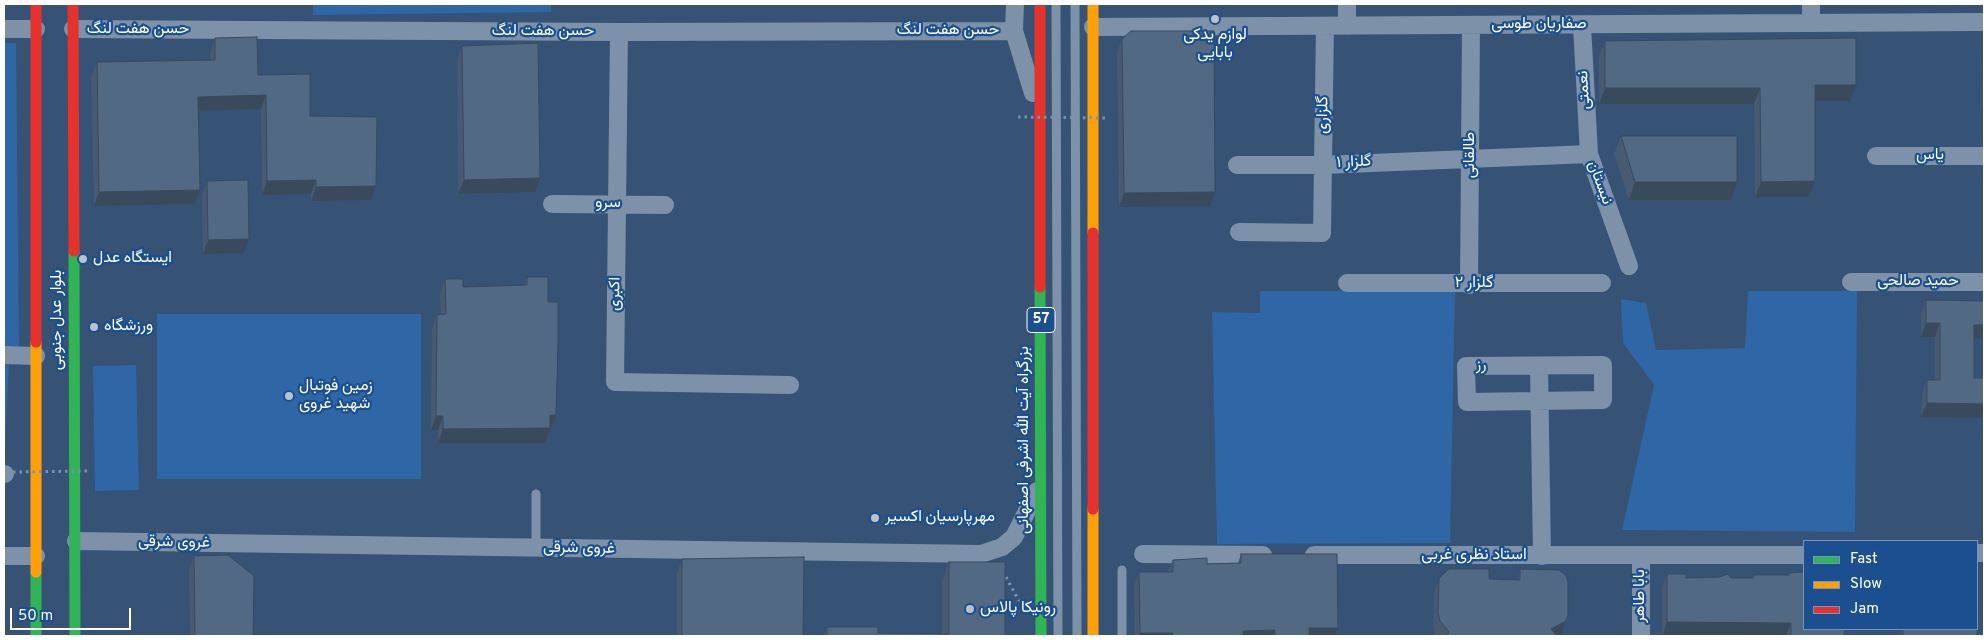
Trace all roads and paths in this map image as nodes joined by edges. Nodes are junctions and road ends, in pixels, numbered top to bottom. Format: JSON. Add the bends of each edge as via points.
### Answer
{"nodes":[{"id":1,"x":36,"y":4,"type":"edge"},
{"id":2,"x":73,"y":4,"type":"edge"},
{"id":3,"x":1014,"y":4,"type":"edge"},
{"id":4,"x":1040,"y":4,"type":"edge"},
{"id":5,"x":1056,"y":4,"type":"edge"},
{"id":6,"x":1075,"y":4,"type":"edge"},
{"id":7,"x":1093,"y":4,"type":"edge"},
{"id":8,"x":1347,"y":4,"type":"edge"},
{"id":9,"x":1811,"y":4,"type":"edge"},
{"id":10,"x":1984,"y":22,"type":"edge"},
{"id":11,"x":1811,"y":23,"type":"junction"},
{"id":12,"x":1471,"y":25,"type":"junction"},
{"id":13,"x":1325,"y":26,"type":"junction"},
{"id":14,"x":1347,"y":26,"type":"junction"},
{"id":15,"x":1582,"y":26,"type":"junction"},
{"id":16,"x":1093,"y":27,"type":"junction"},
{"id":17,"x":4,"y":29,"type":"edge"},
{"id":18,"x":36,"y":29,"type":"junction"},
{"id":19,"x":72,"y":30,"type":"junction"},
{"id":20,"x":1014,"y":30,"type":"junction"},
{"id":21,"x":619,"y":32,"type":"junction"},
{"id":22,"x":1040,"y":114,"type":"junction"},
{"id":23,"x":1018,"y":117,"type":"dead end"},
{"id":24,"x":1107,"y":118,"type":"dead end"},
{"id":25,"x":1589,"y":154,"type":"junction"},
{"id":26,"x":1876,"y":156,"type":"dead end"},
{"id":27,"x":1984,"y":156,"type":"edge"},
{"id":28,"x":1471,"y":158,"type":"junction"},
{"id":29,"x":1237,"y":165,"type":"dead end"},
{"id":30,"x":1323,"y":165,"type":"junction"},
{"id":31,"x":552,"y":204,"type":"dead end"},
{"id":32,"x":617,"y":204,"type":"junction"},
{"id":33,"x":665,"y":205,"type":"dead end"},
{"id":34,"x":1239,"y":232,"type":"dead end"},
{"id":35,"x":1629,"y":266,"type":"dead end"},
{"id":36,"x":1851,"y":282,"type":"dead end"},
{"id":37,"x":1984,"y":282,"type":"edge"},
{"id":38,"x":1347,"y":283,"type":"dead end"},
{"id":39,"x":1602,"y":283,"type":"dead end"},
{"id":40,"x":1469,"y":284,"type":"junction"},
{"id":41,"x":4,"y":355,"type":"edge"},
{"id":42,"x":36,"y":356,"type":"junction"},
{"id":43,"x":1539,"y":366,"type":"junction"},
{"id":44,"x":790,"y":385,"type":"dead end"},
{"id":45,"x":1540,"y":400,"type":"junction"},
{"id":46,"x":88,"y":471,"type":"dead end"},
{"id":47,"x":7,"y":473,"type":"edge"},
{"id":48,"x":1041,"y":480,"type":"junction"},
{"id":49,"x":536,"y":494,"type":"dead end"},
{"id":50,"x":76,"y":541,"type":"junction"},
{"id":51,"x":536,"y":548,"type":"junction"},
{"id":52,"x":1144,"y":554,"type":"dead end"},
{"id":53,"x":1803,"y":554,"type":"edge"},
{"id":54,"x":4,"y":556,"type":"edge"},
{"id":55,"x":36,"y":556,"type":"junction"},
{"id":56,"x":1542,"y":556,"type":"junction"},
{"id":57,"x":1641,"y":556,"type":"junction"},
{"id":58,"x":1122,"y":570,"type":"dead end"},
{"id":59,"x":36,"y":636,"type":"edge"},
{"id":60,"x":76,"y":636,"type":"edge"},
{"id":61,"x":1041,"y":636,"type":"edge"},
{"id":62,"x":1058,"y":636,"type":"edge"},
{"id":63,"x":1077,"y":636,"type":"edge"},
{"id":64,"x":1093,"y":636,"type":"edge"},
{"id":65,"x":1122,"y":636,"type":"edge"},
{"id":66,"x":1641,"y":636,"type":"edge"}],
"edges":[{"from":1,"to":18,"type":"main road","name":"بلوار عدل جنوبی"},
{"from":2,"to":19,"type":"main road","name":"بلوار عدل جنوبی"},
{"from":3,"to":20,"type":"street"},
{"from":4,"to":22,"type":"main road","name":"بزرگراه آیت الله اشرفی اصفهانی","number":"57"},
{"from":5,"to":62,"type":"lane"},
{"from":6,"to":63,"type":"lane"},
{"from":7,"to":16,"type":"main road"},
{"from":8,"to":14,"type":"street"},
{"from":9,"to":11,"type":"street"},
{"from":10,"to":11,"type":"street","name":"صفاریان طوسی"},
{"from":11,"to":15,"type":"street","name":"صفاریان طوسی"},
{"from":12,"to":14,"type":"street","name":"صفاریان طوسی"},
{"from":12,"to":15,"type":"street","name":"صفاریان طوسی"},
{"from":12,"to":28,"type":"street","name":"طالقانی"},
{"from":13,"to":14,"type":"street","name":"صفاریان طوسی"},
{"from":13,"to":16,"type":"street","name":"صفاریان طوسی"},
{"from":13,"to":30,"type":"street","name":"گلزاری"},
{"from":15,"to":25,"type":"street","name":"نعمتی"},
{"from":16,"to":64,"type":"main road"},
{"from":17,"to":18,"type":"street"},
{"from":18,"to":42,"type":"main road","name":"بلوار عدل جنوبی"},
{"from":19,"to":21,"type":"street","name":"حسن هفت لنگ"},
{"from":19,"to":50,"type":"main road","name":"بلوار عدل جنوبی"},
{"from":20,"to":21,"type":"street","name":"حسن هفت لنگ"},
{"from":20,"to":22,"type":"street"},
{"from":21,"to":32,"type":"street","name":"اکبری"},
{"from":22,"to":48,"type":"main road","name":"بزرگراه آیت الله اشرفی اصفهانی","number":"57"},
{"from":23,"to":24,"type":"path","bridge":true},
{"from":25,"to":28,"type":"street","name":"نیستان"},
{"from":25,"to":35,"type":"street","name":"نیستان"},
{"from":26,"to":27,"type":"street","name":"یاس"},
{"from":28,"to":30,"type":"street","name":"گلزار ۱"},
{"from":28,"to":40,"type":"street","name":"طالقانی"},
{"from":29,"to":30,"type":"street","name":"گلزار ۱"},
{"from":30,"to":34,"type":"street","name":"گلزاری","via":[[1322,233]]},
{"from":31,"to":32,"type":"street","name":"سرو"},
{"from":32,"to":33,"type":"street","name":"سرو"},
{"from":32,"to":44,"type":"street","name":"اکبری","via":[[616,382]]},
{"from":36,"to":37,"type":"street","name":"حمید صالحی"},
{"from":38,"to":40,"type":"street","name":"گلزار ۲"},
{"from":39,"to":40,"type":"street","name":"گلزار ۲"},
{"from":41,"to":42,"type":"street"},
{"from":42,"to":55,"type":"main road","name":"بلوار عدل جنوبی"},
{"from":43,"to":45,"type":"street"},
{"from":43,"to":45,"type":"street","name":"رز","via":[[1603,365],[1603,400]]},
{"from":43,"to":45,"type":"street","name":"رز","via":[[1466,366],[1467,402]]},
{"from":45,"to":56,"type":"street"},
{"from":46,"to":47,"type":"path","bridge":true},
{"from":48,"to":51,"type":"street","name":"غروی شرقی","via":[[1014,537],[1002,547],[981,554]]},
{"from":48,"to":61,"type":"main road","name":"بزرگراه آیت الله اشرفی اصفهانی","number":"57"},
{"from":49,"to":51,"type":"lane"},
{"from":50,"to":51,"type":"street","name":"غروی شرقی"},
{"from":50,"to":60,"type":"main road","name":"بلوار عدل جنوبی"},
{"from":52,"to":56,"type":"street","name":"استاد نظری غربی"},
{"from":53,"to":57,"type":"street","name":"استاد نظری غربی"},
{"from":54,"to":55,"type":"street"},
{"from":55,"to":59,"type":"main road","name":"بلوار عدل جنوبی"},
{"from":56,"to":57,"type":"street","name":"استاد نظری غربی"},
{"from":57,"to":66,"type":"street","name":"بابا طاهر"},
{"from":58,"to":65,"type":"lane"}]}
